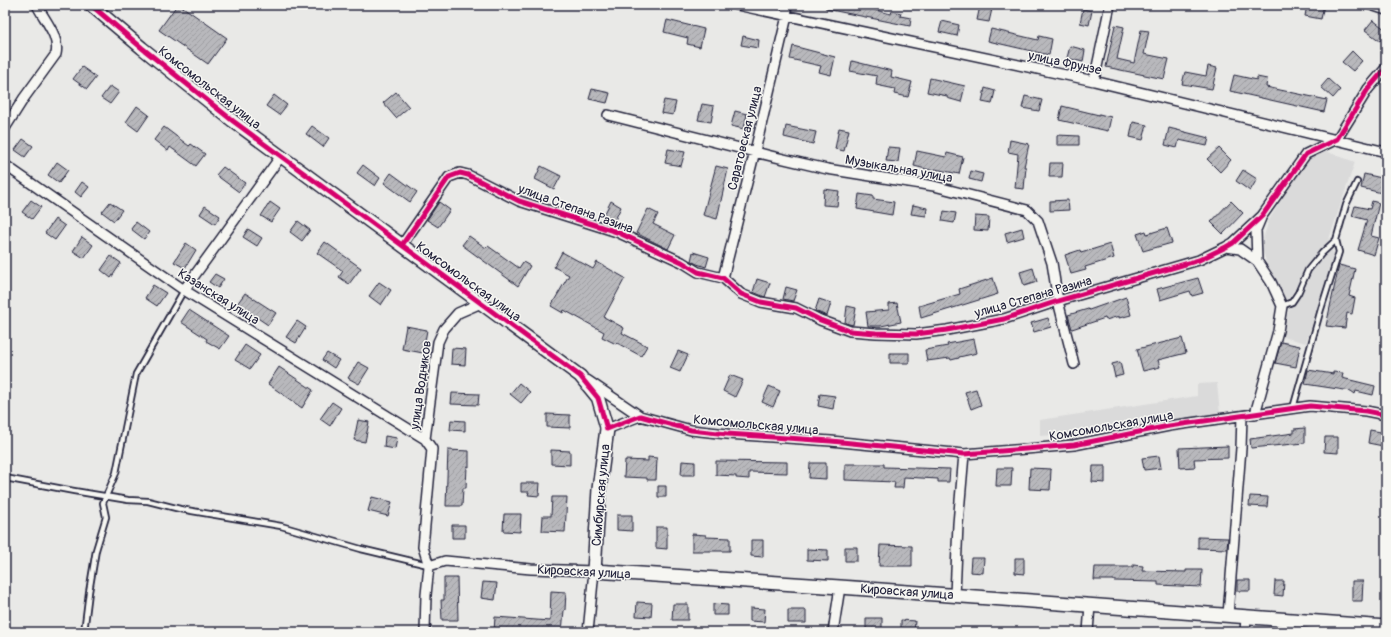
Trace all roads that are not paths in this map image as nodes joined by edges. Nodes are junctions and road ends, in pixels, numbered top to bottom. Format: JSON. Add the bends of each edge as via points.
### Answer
{"nodes":[{"id":1,"x":37,"y":5,"type":"edge"},
{"id":2,"x":91,"y":5,"type":"edge"},
{"id":3,"x":738,"y":5,"type":"edge"},
{"id":4,"x":786,"y":5,"type":"edge"},
{"id":5,"x":1110,"y":5,"type":"edge"},
{"id":6,"x":1371,"y":5,"type":"edge"},
{"id":7,"x":1386,"y":10,"type":"edge"},
{"id":8,"x":787,"y":16,"type":"junction"},
{"id":9,"x":1386,"y":68,"type":"edge"},
{"id":10,"x":1094,"y":81,"type":"junction"},
{"id":11,"x":608,"y":115,"type":"dead end"},
{"id":12,"x":5,"y":128,"type":"edge"},
{"id":13,"x":1337,"y":139,"type":"junction"},
{"id":14,"x":755,"y":152,"type":"junction"},
{"id":15,"x":1386,"y":152,"type":"edge"},
{"id":16,"x":281,"y":156,"type":"junction"},
{"id":17,"x":5,"y":165,"type":"edge"},
{"id":18,"x":1357,"y":182,"type":"dead end"},
{"id":19,"x":1262,"y":216,"type":"junction"},
{"id":20,"x":1336,"y":240,"type":"junction"},
{"id":21,"x":402,"y":245,"type":"junction"},
{"id":22,"x":1226,"y":247,"type":"junction"},
{"id":23,"x":1257,"y":261,"type":"junction"},
{"id":24,"x":723,"y":278,"type":"junction"},
{"id":25,"x":184,"y":290,"type":"junction"},
{"id":26,"x":1058,"y":301,"type":"junction"},
{"id":27,"x":481,"y":303,"type":"junction"},
{"id":28,"x":1282,"y":306,"type":"junction"},
{"id":29,"x":1074,"y":364,"type":"dead end"},
{"id":30,"x":580,"y":376,"type":"junction"},
{"id":31,"x":1293,"y":408,"type":"junction"},
{"id":32,"x":1255,"y":414,"type":"junction"},
{"id":33,"x":1386,"y":415,"type":"edge"},
{"id":34,"x":640,"y":416,"type":"junction"},
{"id":35,"x":1242,"y":416,"type":"junction"},
{"id":36,"x":607,"y":429,"type":"junction"},
{"id":37,"x":426,"y":438,"type":"junction"},
{"id":38,"x":964,"y":454,"type":"junction"},
{"id":39,"x":5,"y":478,"type":"edge"},
{"id":40,"x":106,"y":496,"type":"junction"},
{"id":41,"x":429,"y":566,"type":"junction"},
{"id":42,"x":594,"y":571,"type":"junction"},
{"id":43,"x":840,"y":586,"type":"junction"},
{"id":44,"x":955,"y":595,"type":"junction"},
{"id":45,"x":1090,"y":605,"type":"junction"},
{"id":46,"x":1228,"y":616,"type":"junction"},
{"id":47,"x":1246,"y":617,"type":"junction"},
{"id":48,"x":1386,"y":627,"type":"edge"},
{"id":49,"x":1335,"y":628,"type":"edge"},
{"id":50,"x":84,"y":632,"type":"edge"},
{"id":51,"x":425,"y":632,"type":"edge"},
{"id":52,"x":588,"y":632,"type":"edge"},
{"id":53,"x":833,"y":632,"type":"edge"},
{"id":54,"x":1088,"y":632,"type":"edge"},
{"id":55,"x":1245,"y":632,"type":"edge"}],
"edges":[{"from":1,"to":12,"type":"street","via":[[58,48]]},
{"from":2,"to":16,"type":"street","name":"Комсомольская улица","via":[[233,121]]},
{"from":3,"to":8,"type":"street","name":"улица Фрунзе"},
{"from":4,"to":8,"type":"street","name":"Саратовская улица"},
{"from":5,"to":10,"type":"street"},
{"from":6,"to":7,"type":"street"},
{"from":8,"to":10,"type":"street","name":"улица Фрунзе"},
{"from":8,"to":14,"type":"street","name":"Саратовская улица"},
{"from":9,"to":13,"type":"street","via":[[1368,89]]},
{"from":10,"to":13,"type":"street","name":"улица Фрунзе"},
{"from":11,"to":14,"type":"street","name":"Музыкальная улица"},
{"from":13,"to":15,"type":"street","name":"улица Фрунзе"},
{"from":13,"to":19,"type":"street","name":"улица Степана Разина","via":[[1306,154]]},
{"from":14,"to":24,"type":"street","name":"Саратовская улица"},
{"from":14,"to":26,"type":"street","name":"Музыкальная улица","via":[[827,169],[934,186],[1027,210],[1038,221],[1052,264]]},
{"from":16,"to":21,"type":"street","name":"Комсомольская улица"},
{"from":16,"to":25,"type":"street"},
{"from":17,"to":25,"type":"street","name":"Казанская улица"},
{"from":18,"to":20,"type":"lane","via":[[1346,204]]},
{"from":19,"to":22,"type":"street","name":"улица Степана Разина"},
{"from":19,"to":23,"type":"street","via":[[1256,230]]},
{"from":20,"to":28,"type":"lane","via":[[1308,270],[1292,302]]},
{"from":20,"to":31,"type":"lane","via":[[1339,252]]},
{"from":21,"to":24,"type":"street","name":"улица Степана Разина","via":[[449,177],[460,173],[519,200],[617,232],[698,272]]},
{"from":21,"to":27,"type":"street","name":"Комсомольская улица"},
{"from":22,"to":23,"type":"street","via":[[1240,249]]},
{"from":22,"to":26,"type":"street","name":"улица Степана Разина","via":[[1199,260]]},
{"from":23,"to":28,"type":"street","via":[[1271,282]]},
{"from":24,"to":26,"type":"street","name":"улица Степана Разина","via":[[741,294],[761,302],[796,308],[850,331],[876,333],[916,334],[947,330],[1004,318]]},
{"from":25,"to":37,"type":"street","name":"Казанская улица"},
{"from":25,"to":40,"type":"lane","via":[[136,374],[116,473]]},
{"from":26,"to":29,"type":"street","name":"Музыкальная улица"},
{"from":27,"to":30,"type":"street","name":"Комсомольская улица"},
{"from":27,"to":37,"type":"street","name":"улица Водников","via":[[458,313],[444,329],[438,342]]},
{"from":28,"to":32,"type":"street","via":[[1278,331]]},
{"from":30,"to":34,"type":"street","name":"Комсомольская улица"},
{"from":30,"to":36,"type":"street","name":"Комсомольская улица","via":[[598,398]]},
{"from":31,"to":32,"type":"street","name":"Комсомольская улица"},
{"from":31,"to":33,"type":"street","name":"Комсомольская улица","via":[[1310,406],[1366,410]]},
{"from":32,"to":35,"type":"street","name":"Комсомольская улица"},
{"from":34,"to":36,"type":"street"},
{"from":34,"to":38,"type":"street","name":"Комсомольская улица","via":[[692,430],[720,434],[831,441]]},
{"from":35,"to":38,"type":"street","name":"Комсомольская улица","via":[[1169,426],[1074,445]]},
{"from":35,"to":46,"type":"street"},
{"from":36,"to":42,"type":"main road","name":"Симбирская улица","via":[[599,489]]},
{"from":37,"to":41,"type":"street","name":"улица Водников","via":[[432,449],[423,547]]},
{"from":38,"to":44,"type":"street"},
{"from":39,"to":40,"type":"lane"},
{"from":40,"to":41,"type":"lane","via":[[148,501],[281,526]]},
{"from":40,"to":50,"type":"lane","via":[[103,503],[106,517],[96,550]]},
{"from":41,"to":42,"type":"street","name":"Кировская улица","via":[[445,561]]},
{"from":41,"to":51,"type":"street","name":"улица Водников"},
{"from":42,"to":43,"type":"main road","name":"Кировская улица"},
{"from":42,"to":52,"type":"street","name":"Симбирская улица"},
{"from":43,"to":44,"type":"main road","name":"Кировская улица"},
{"from":43,"to":53,"type":"street"},
{"from":44,"to":45,"type":"main road","name":"Кировская улица"},
{"from":45,"to":46,"type":"main road","name":"Кировская улица"},
{"from":45,"to":54,"type":"street"},
{"from":46,"to":47,"type":"main road","name":"Кировская улица"},
{"from":47,"to":49,"type":"main road","name":"Кировская улица"},
{"from":47,"to":55,"type":"street"},
{"from":48,"to":49,"type":"main road","name":"Кировская улица"}]}
